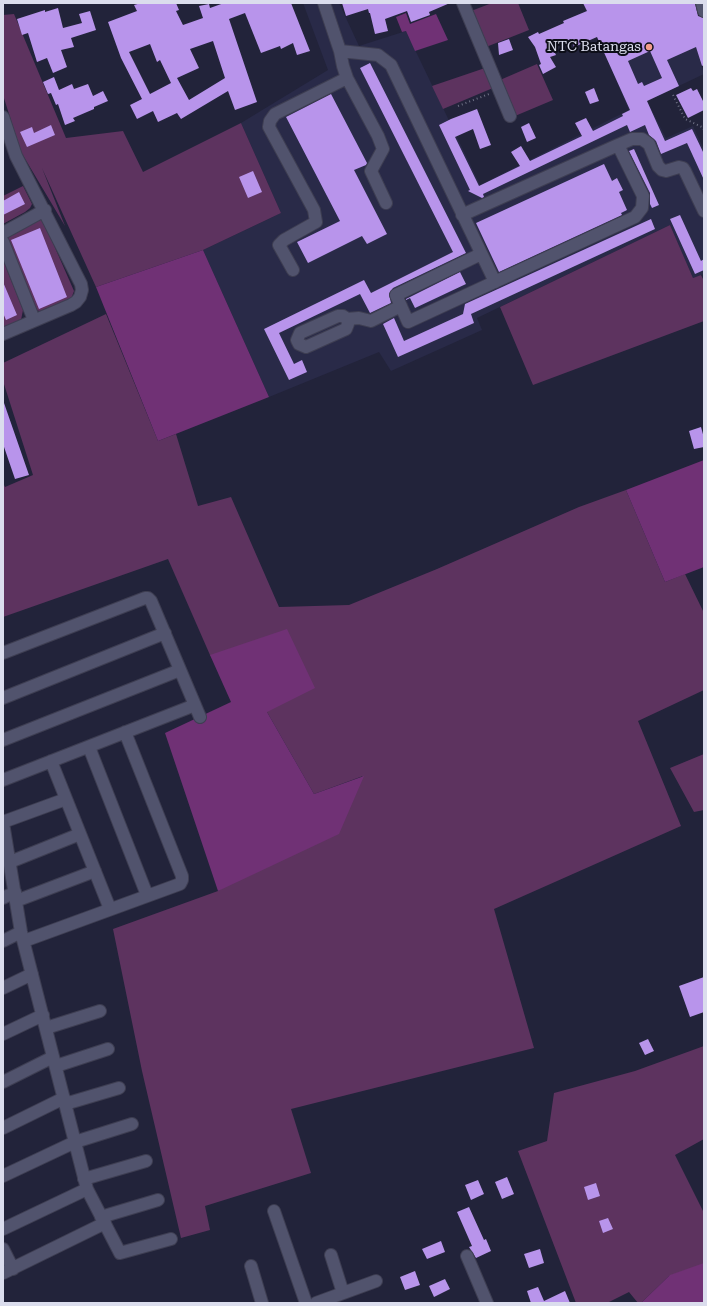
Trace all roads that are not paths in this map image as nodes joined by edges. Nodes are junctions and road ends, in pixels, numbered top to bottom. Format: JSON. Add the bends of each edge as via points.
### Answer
{"nodes":[{"id":1,"x":324,"y":3,"type":"edge"},
{"id":2,"x":463,"y":3,"type":"edge"},
{"id":3,"x":702,"y":3,"type":"edge"},
{"id":4,"x":704,"y":11,"type":"edge"},
{"id":5,"x":340,"y":51,"type":"junction"},
{"id":6,"x":347,"y":78,"type":"junction"},
{"id":7,"x":510,"y":116,"type":"dead end"},
{"id":8,"x":3,"y":117,"type":"edge"},
{"id":9,"x":618,"y":145,"type":"junction"},
{"id":10,"x":386,"y":202,"type":"dead end"},
{"id":11,"x":45,"y":210,"type":"junction"},
{"id":12,"x":704,"y":211,"type":"edge"},
{"id":13,"x":462,"y":215,"type":"junction"},
{"id":14,"x":3,"y":233,"type":"edge"},
{"id":15,"x":3,"y":242,"type":"edge"},
{"id":16,"x":481,"y":254,"type":"junction"},
{"id":17,"x":293,"y":270,"type":"dead end"},
{"id":18,"x":495,"y":282,"type":"junction"},
{"id":19,"x":401,"y":306,"type":"junction"},
{"id":20,"x":347,"y":319,"type":"dead end"},
{"id":21,"x":34,"y":320,"type":"junction"},
{"id":22,"x":3,"y":334,"type":"edge"},
{"id":23,"x":165,"y":633,"type":"junction"},
{"id":24,"x":3,"y":653,"type":"edge"},
{"id":25,"x":180,"y":670,"type":"junction"},
{"id":26,"x":3,"y":698,"type":"edge"},
{"id":27,"x":195,"y":705,"type":"junction"},
{"id":28,"x":200,"y":717,"type":"dead end"},
{"id":29,"x":125,"y":732,"type":"junction"},
{"id":30,"x":3,"y":740,"type":"edge"},
{"id":31,"x":89,"y":747,"type":"junction"},
{"id":32,"x":51,"y":761,"type":"junction"},
{"id":33,"x":3,"y":780,"type":"edge"},
{"id":34,"x":66,"y":799,"type":"junction"},
{"id":35,"x":3,"y":823,"type":"edge"},
{"id":36,"x":80,"y":834,"type":"junction"},
{"id":37,"x":5,"y":850,"type":"edge"},
{"id":38,"x":10,"y":862,"type":"junction"},
{"id":39,"x":95,"y":871,"type":"junction"},
{"id":40,"x":147,"y":896,"type":"junction"},
{"id":41,"x":15,"y":897,"type":"junction"},
{"id":42,"x":3,"y":898,"type":"edge"},
{"id":43,"x":110,"y":909,"type":"junction"},
{"id":44,"x":23,"y":936,"type":"junction"},
{"id":45,"x":3,"y":941,"type":"edge"},
{"id":46,"x":32,"y":974,"type":"junction"},
{"id":47,"x":3,"y":988,"type":"edge"},
{"id":48,"x":100,"y":1012,"type":"dead end"},
{"id":49,"x":42,"y":1015,"type":"junction"},
{"id":50,"x":46,"y":1028,"type":"junction"},
{"id":51,"x":3,"y":1034,"type":"edge"},
{"id":52,"x":108,"y":1049,"type":"dead end"},
{"id":53,"x":54,"y":1061,"type":"junction"},
{"id":54,"x":3,"y":1082,"type":"edge"},
{"id":55,"x":119,"y":1088,"type":"dead end"},
{"id":56,"x":65,"y":1101,"type":"junction"},
{"id":57,"x":132,"y":1124,"type":"dead end"},
{"id":58,"x":3,"y":1128,"type":"edge"},
{"id":59,"x":75,"y":1142,"type":"junction"},
{"id":60,"x":146,"y":1161,"type":"dead end"},
{"id":61,"x":3,"y":1176,"type":"edge"},
{"id":62,"x":86,"y":1184,"type":"junction"},
{"id":63,"x":158,"y":1200,"type":"dead end"},
{"id":64,"x":274,"y":1211,"type":"dead end"},
{"id":65,"x":103,"y":1220,"type":"junction"},
{"id":66,"x":3,"y":1229,"type":"edge"},
{"id":67,"x":170,"y":1240,"type":"dead end"},
{"id":68,"x":3,"y":1249,"type":"edge"},
{"id":69,"x":330,"y":1254,"type":"dead end"},
{"id":70,"x":467,"y":1256,"type":"dead end"},
{"id":71,"x":250,"y":1266,"type":"dead end"},
{"id":72,"x":8,"y":1271,"type":"edge"},
{"id":73,"x":376,"y":1281,"type":"dead end"},
{"id":74,"x":343,"y":1293,"type":"junction"},
{"id":75,"x":262,"y":1303,"type":"edge"},
{"id":76,"x":306,"y":1303,"type":"edge"},
{"id":77,"x":316,"y":1303,"type":"edge"},
{"id":78,"x":487,"y":1303,"type":"edge"}],
"edges":[{"from":1,"to":5,"type":"street"},
{"from":2,"to":7,"type":"street"},
{"from":3,"to":4,"type":"street"},
{"from":5,"to":6,"type":"street"},
{"from":5,"to":13,"type":"street","via":[[378,55],[391,65]]},
{"from":6,"to":10,"type":"street","via":[[381,142],[383,149],[371,171]]},
{"from":6,"to":17,"type":"street","via":[[275,114],[270,121],[269,127],[314,210],[316,222],[284,240],[279,246]]},
{"from":8,"to":11,"type":"street","via":[[16,156]]},
{"from":9,"to":12,"type":"street","via":[[632,138],[642,139],[649,144],[662,170],[679,166],[683,168]]},
{"from":9,"to":13,"type":"street"},
{"from":9,"to":18,"type":"street","via":[[643,196],[642,208],[635,217]]},
{"from":11,"to":14,"type":"street"},
{"from":11,"to":21,"type":"street","via":[[82,290],[80,297],[71,305]]},
{"from":13,"to":16,"type":"street"},
{"from":15,"to":21,"type":"street"},
{"from":16,"to":18,"type":"street"},
{"from":16,"to":19,"type":"street","via":[[396,295]]},
{"from":18,"to":19,"type":"street","via":[[408,322]]},
{"from":19,"to":20,"type":"street","via":[[370,320]]},
{"from":21,"to":22,"type":"street"},
{"from":23,"to":24,"type":"street","via":[[152,601],[145,598]]},
{"from":23,"to":25,"type":"street"},
{"from":23,"to":26,"type":"street"},
{"from":25,"to":27,"type":"street"},
{"from":25,"to":30,"type":"street"},
{"from":27,"to":28,"type":"street"},
{"from":27,"to":29,"type":"street"},
{"from":29,"to":31,"type":"street"},
{"from":29,"to":40,"type":"street","via":[[182,876],[180,884]]},
{"from":31,"to":32,"type":"street"},
{"from":31,"to":40,"type":"street"},
{"from":32,"to":33,"type":"street"},
{"from":32,"to":34,"type":"street"},
{"from":34,"to":35,"type":"street"},
{"from":34,"to":36,"type":"street"},
{"from":35,"to":37,"type":"street"},
{"from":36,"to":38,"type":"street"},
{"from":36,"to":39,"type":"street"},
{"from":37,"to":38,"type":"street"},
{"from":38,"to":41,"type":"street"},
{"from":39,"to":41,"type":"street"},
{"from":39,"to":43,"type":"street"},
{"from":40,"to":43,"type":"street"},
{"from":41,"to":42,"type":"street"},
{"from":41,"to":44,"type":"street"},
{"from":43,"to":44,"type":"street"},
{"from":44,"to":45,"type":"street"},
{"from":44,"to":46,"type":"street"},
{"from":46,"to":47,"type":"street"},
{"from":46,"to":49,"type":"street"},
{"from":48,"to":50,"type":"street"},
{"from":49,"to":50,"type":"street"},
{"from":49,"to":51,"type":"street"},
{"from":50,"to":53,"type":"street"},
{"from":52,"to":53,"type":"street"},
{"from":53,"to":54,"type":"street"},
{"from":53,"to":56,"type":"street"},
{"from":55,"to":56,"type":"street"},
{"from":56,"to":58,"type":"street"},
{"from":56,"to":59,"type":"street"},
{"from":57,"to":59,"type":"street"},
{"from":59,"to":61,"type":"street"},
{"from":59,"to":62,"type":"street"},
{"from":60,"to":62,"type":"street"},
{"from":62,"to":65,"type":"street"},
{"from":62,"to":66,"type":"street"},
{"from":63,"to":65,"type":"street"},
{"from":64,"to":76,"type":"street"},
{"from":65,"to":67,"type":"street","via":[[120,1253]]},
{"from":65,"to":72,"type":"street"},
{"from":68,"to":72,"type":"street"},
{"from":69,"to":74,"type":"street"},
{"from":70,"to":78,"type":"street"},
{"from":71,"to":75,"type":"street"},
{"from":73,"to":74,"type":"street"},
{"from":74,"to":77,"type":"street"}]}
